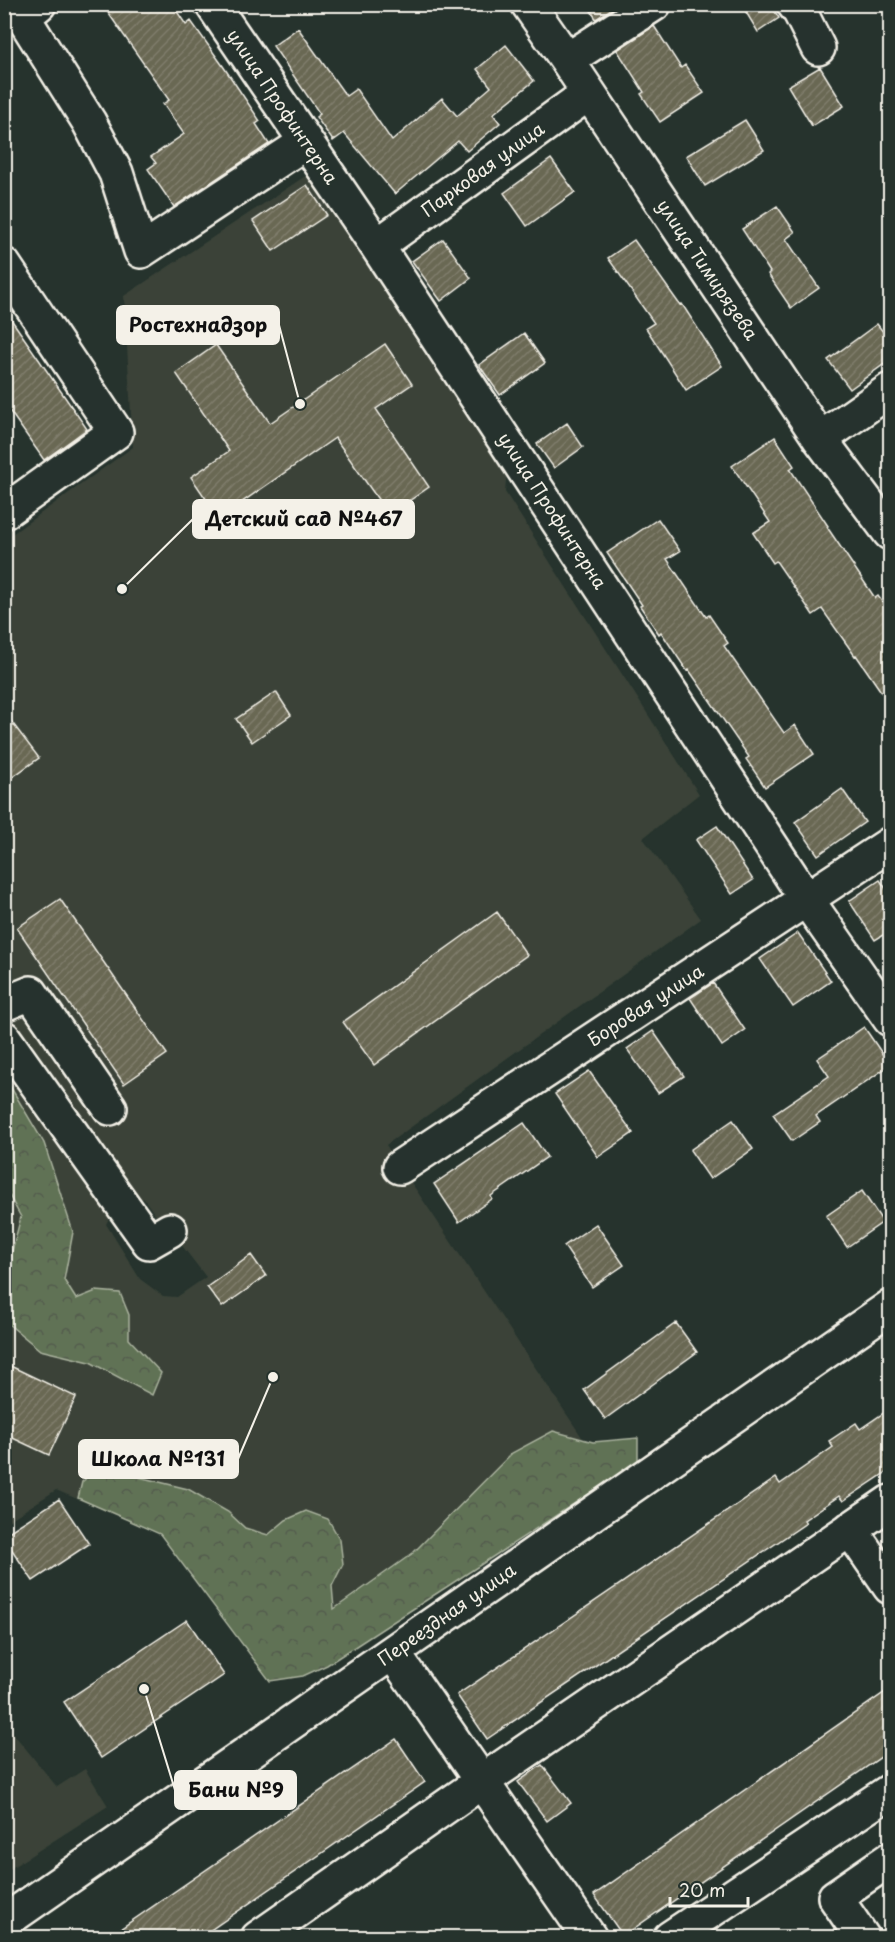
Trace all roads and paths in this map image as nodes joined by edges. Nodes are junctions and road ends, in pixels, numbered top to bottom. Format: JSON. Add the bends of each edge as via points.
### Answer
{"nodes":[{"id":1,"x":39,"y":4,"type":"edge"},
{"id":2,"x":212,"y":4,"type":"edge"},
{"id":3,"x":528,"y":4,"type":"edge"},
{"id":4,"x":654,"y":4,"type":"edge"},
{"id":5,"x":794,"y":4,"type":"edge"},
{"id":6,"x":818,"y":48,"type":"dead end"},
{"id":7,"x":567,"y":60,"type":"junction"},
{"id":8,"x":589,"y":93,"type":"junction"},
{"id":9,"x":306,"y":142,"type":"junction"},
{"id":10,"x":377,"y":246,"type":"junction"},
{"id":11,"x":4,"y":266,"type":"edge"},
{"id":12,"x":891,"y":390,"type":"edge"},
{"id":13,"x":820,"y":439,"type":"junction"},
{"id":14,"x":4,"y":512,"type":"edge"},
{"id":15,"x":891,"y":533,"type":"edge"},
{"id":16,"x":891,"y":844,"type":"edge"},
{"id":17,"x":807,"y":900,"type":"junction"},
{"id":18,"x":4,"y":1004,"type":"edge"},
{"id":19,"x":891,"y":1019,"type":"edge"},
{"id":20,"x":4,"y":1038,"type":"edge"},
{"id":21,"x":110,"y":1108,"type":"dead end"},
{"id":22,"x":400,"y":1167,"type":"dead end"},
{"id":23,"x":170,"y":1230,"type":"dead end"},
{"id":24,"x":891,"y":1307,"type":"edge"},
{"id":25,"x":891,"y":1502,"type":"edge"},
{"id":26,"x":850,"y":1529,"type":"junction"},
{"id":27,"x":891,"y":1587,"type":"edge"},
{"id":28,"x":393,"y":1653,"type":"junction"},
{"id":29,"x":481,"y":1782,"type":"junction"},
{"id":30,"x":891,"y":1791,"type":"edge"},
{"id":31,"x":891,"y":1859,"type":"edge"},
{"id":32,"x":4,"y":1922,"type":"edge"},
{"id":33,"x":258,"y":1938,"type":"edge"},
{"id":34,"x":590,"y":1938,"type":"edge"},
{"id":35,"x":670,"y":1938,"type":"edge"},
{"id":36,"x":863,"y":1938,"type":"edge"}],
"edges":[{"from":1,"to":9,"type":"street","via":[[23,17],[116,173],[141,251]]},
{"from":2,"to":9,"type":"street","name":"улица Профинтерна"},
{"from":3,"to":7,"type":"street","name":"улица Тимирязева"},
{"from":4,"to":7,"type":"street"},
{"from":5,"to":6,"type":"street"},
{"from":7,"to":8,"type":"street","name":"улица Тимирязева"},
{"from":8,"to":10,"type":"street","name":"Парковая улица"},
{"from":8,"to":13,"type":"street","name":"улица Тимирязева"},
{"from":9,"to":10,"type":"street","name":"улица Профинтерна"},
{"from":10,"to":17,"type":"street","name":"улица Профинтерна"},
{"from":11,"to":14,"type":"street","via":[[116,432]]},
{"from":12,"to":13,"type":"street"},
{"from":13,"to":15,"type":"street","name":"улица Тимирязева"},
{"from":16,"to":17,"type":"street","name":"Боровая улица"},
{"from":17,"to":19,"type":"street","name":"улица Профинтерна"},
{"from":17,"to":22,"type":"street","name":"Боровая улица"},
{"from":18,"to":21,"type":"street","via":[[31,993]]},
{"from":20,"to":23,"type":"street","via":[[149,1242]]},
{"from":24,"to":28,"type":"street","name":"Переездная улица"},
{"from":25,"to":26,"type":"street"},
{"from":26,"to":27,"type":"street"},
{"from":26,"to":29,"type":"street"},
{"from":28,"to":29,"type":"street"},
{"from":28,"to":32,"type":"street","name":"Переездная улица"},
{"from":29,"to":33,"type":"street"},
{"from":29,"to":34,"type":"street"},
{"from":30,"to":35,"type":"street"},
{"from":31,"to":36,"type":"street","via":[[835,1897]]}]}
